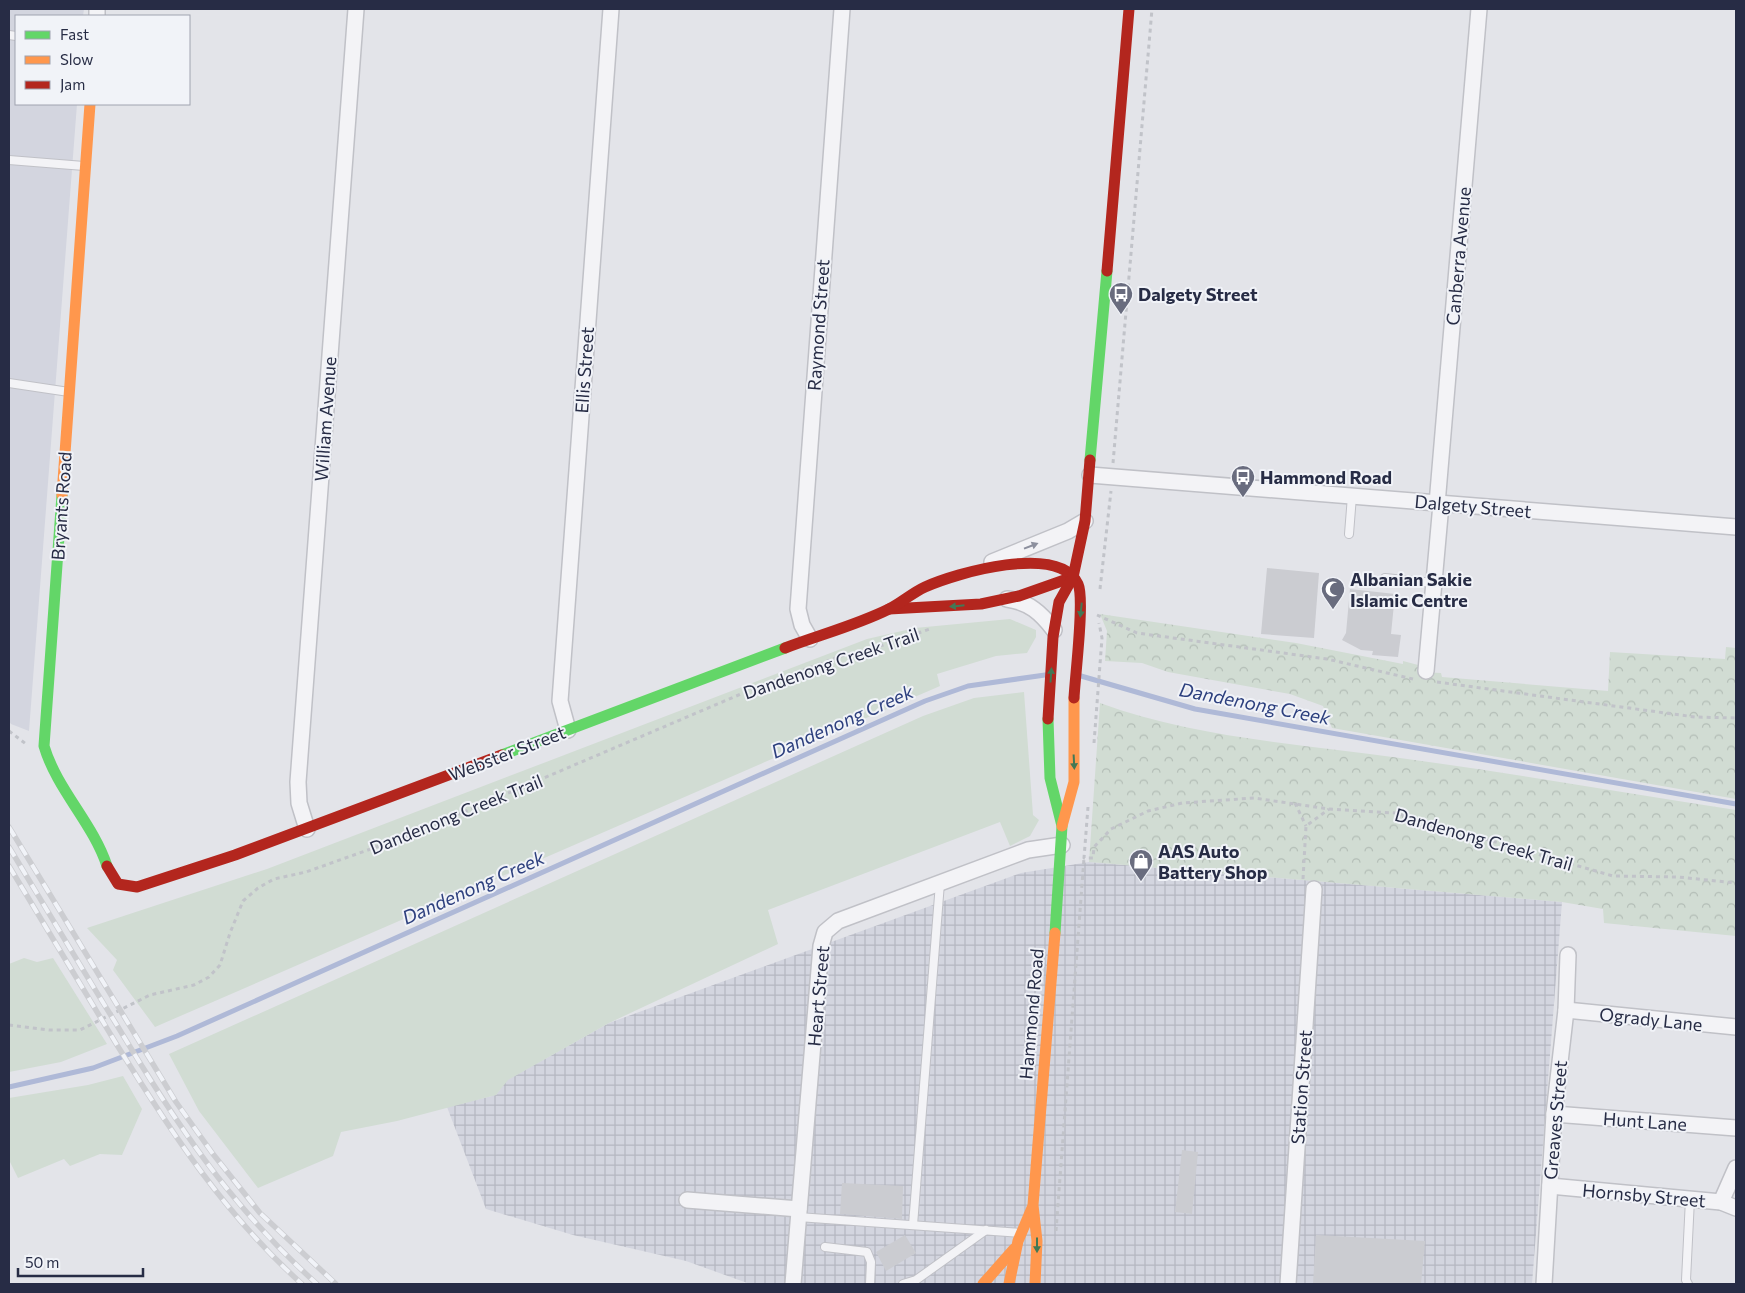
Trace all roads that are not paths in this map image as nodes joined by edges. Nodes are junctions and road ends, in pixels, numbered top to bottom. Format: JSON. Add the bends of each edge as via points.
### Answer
{"nodes":[{"id":1,"x":356,"y":9,"type":"edge"},
{"id":2,"x":611,"y":9,"type":"edge"},
{"id":3,"x":842,"y":9,"type":"edge"},
{"id":4,"x":1129,"y":9,"type":"edge"},
{"id":5,"x":1479,"y":9,"type":"edge"},
{"id":6,"x":90,"y":105,"type":"edge"},
{"id":7,"x":9,"y":160,"type":"edge"},
{"id":8,"x":86,"y":166,"type":"junction"},
{"id":9,"x":9,"y":383,"type":"edge"},
{"id":10,"x":69,"y":392,"type":"junction"},
{"id":11,"x":1090,"y":475,"type":"junction"},
{"id":12,"x":1352,"y":496,"type":"junction"},
{"id":13,"x":1439,"y":504,"type":"junction"},
{"id":14,"x":1085,"y":521,"type":"junction"},
{"id":15,"x":1736,"y":527,"type":"edge"},
{"id":16,"x":1349,"y":534,"type":"dead end"},
{"id":17,"x":970,"y":572,"type":"junction"},
{"id":18,"x":1073,"y":577,"type":"junction"},
{"id":19,"x":1385,"y":578,"type":"dead end"},
{"id":20,"x":1434,"y":583,"type":"junction"},
{"id":21,"x":1005,"y":599,"type":"junction"},
{"id":22,"x":889,"y":609,"type":"junction"},
{"id":23,"x":1054,"y":634,"type":"junction"},
{"id":24,"x":810,"y":639,"type":"junction"},
{"id":25,"x":1426,"y":672,"type":"dead end"},
{"id":26,"x":568,"y":730,"type":"junction"},
{"id":27,"x":1062,"y":826,"type":"junction"},
{"id":28,"x":308,"y":829,"type":"junction"},
{"id":29,"x":1062,"y":846,"type":"junction"},
{"id":30,"x":940,"y":882,"type":"junction"},
{"id":31,"x":122,"y":886,"type":"joint"},
{"id":32,"x":1314,"y":889,"type":"road end"},
{"id":33,"x":1568,"y":955,"type":"dead end"},
{"id":34,"x":1566,"y":1010,"type":"junction"},
{"id":35,"x":1736,"y":1027,"type":"edge"},
{"id":36,"x":1554,"y":1114,"type":"junction"},
{"id":37,"x":1736,"y":1128,"type":"edge"},
{"id":38,"x":1736,"y":1168,"type":"edge"},
{"id":39,"x":1550,"y":1186,"type":"junction"},
{"id":40,"x":1690,"y":1199,"type":"junction"},
{"id":41,"x":687,"y":1200,"type":"dead end"},
{"id":42,"x":1720,"y":1202,"type":"junction"},
{"id":43,"x":1033,"y":1205,"type":"junction"},
{"id":44,"x":1736,"y":1208,"type":"edge"},
{"id":45,"x":799,"y":1213,"type":"junction"},
{"id":46,"x":913,"y":1225,"type":"junction"},
{"id":47,"x":986,"y":1230,"type":"junction"},
{"id":48,"x":1022,"y":1233,"type":"junction"},
{"id":49,"x":1017,"y":1246,"type":"junction"},
{"id":50,"x":825,"y":1247,"type":"dead end"},
{"id":51,"x":793,"y":1284,"type":"edge"},
{"id":52,"x":870,"y":1284,"type":"edge"},
{"id":53,"x":903,"y":1284,"type":"edge"},
{"id":54,"x":983,"y":1284,"type":"edge"},
{"id":55,"x":1009,"y":1284,"type":"edge"},
{"id":56,"x":1035,"y":1284,"type":"edge"},
{"id":57,"x":1288,"y":1284,"type":"edge"},
{"id":58,"x":1544,"y":1284,"type":"edge"},
{"id":59,"x":1688,"y":1284,"type":"edge"}],
"edges":[{"from":1,"to":28,"type":"street","name":"William Avenue","via":[[298,782],[299,803]]},
{"from":2,"to":26,"type":"street","name":"Ellis Street","via":[[560,702]]},
{"from":3,"to":24,"type":"street","name":"Raymond Street","via":[[798,610]]},
{"from":4,"to":11,"type":"street","name":"Hammond Road"},
{"from":5,"to":13,"type":"street","name":"Canberra Avenue"},
{"from":6,"to":8,"type":"street","name":"Bryants Road"},
{"from":7,"to":8,"type":"lane"},
{"from":8,"to":10,"type":"street","name":"Bryants Road"},
{"from":9,"to":10,"type":"lane"},
{"from":10,"to":31,"type":"street","name":"Bryants Road","via":[[44,746],[50,765],[102,852],[113,878]]},
{"from":11,"to":12,"type":"street","name":"Dalgety Street"},
{"from":11,"to":14,"type":"street","name":"Hammond Road"},
{"from":12,"to":13,"type":"street","name":"Dalgety Street"},
{"from":12,"to":16,"type":"lane"},
{"from":13,"to":15,"type":"street","name":"Dalgety Street"},
{"from":13,"to":20,"type":"street","name":"Canberra Avenue"},
{"from":17,"to":14,"type":"street","name":"Webster Street","one_way":true},
{"from":14,"to":18,"type":"street","name":"Hammond Road"},
{"from":17,"to":18,"type":"street","name":"Webster Street","via":[[1026,564],[1062,568]]},
{"from":17,"to":22,"type":"street","name":"Webster Street","via":[[924,588]]},
{"from":18,"to":21,"type":"street","name":"Webster Street"},
{"from":18,"to":23,"type":"street","name":"Hammond Road","via":[[1060,598]]},
{"from":18,"to":27,"type":"street","name":"Hammond Road","one_way":true,"via":[[1082,598],[1073,714],[1074,782]]},
{"from":19,"to":20,"type":"lane"},
{"from":20,"to":25,"type":"street","name":"Canberra Avenue"},
{"from":21,"to":22,"type":"street","name":"Webster Street","one_way":true,"via":[[927,609]]},
{"from":21,"to":23,"type":"street","name":"Webster Street","via":[[1031,606]]},
{"from":22,"to":24,"type":"street","name":"Webster Street"},
{"from":27,"to":23,"type":"street","name":"Hammond Road","one_way":true,"via":[[1050,778],[1047,747]]},
{"from":24,"to":26,"type":"street","name":"Webster Street"},
{"from":26,"to":28,"type":"street","name":"Webster Street"},
{"from":27,"to":29,"type":"street","name":"Hammond Road"},
{"from":28,"to":31,"type":"street","name":"Webster Street","via":[[137,887]]},
{"from":29,"to":30,"type":"street","name":"Heart Street","via":[[1033,849]]},
{"from":29,"to":43,"type":"street","name":"Hammond Road"},
{"from":30,"to":45,"type":"street","name":"Heart Street","via":[[838,921],[824,936]]},
{"from":30,"to":46,"type":"lane"},
{"from":32,"to":57,"type":"street","name":"Station Street"},
{"from":33,"to":34,"type":"street","name":"Greaves Street"},
{"from":34,"to":35,"type":"street","name":"Ogrady Lane"},
{"from":34,"to":36,"type":"street","name":"Greaves Street"},
{"from":36,"to":37,"type":"street","name":"Hunt Lane"},
{"from":36,"to":39,"type":"street","name":"Greaves Street"},
{"from":38,"to":42,"type":"street"},
{"from":39,"to":40,"type":"street","name":"Hornsby Street"},
{"from":39,"to":58,"type":"street","name":"Greaves Street"},
{"from":40,"to":42,"type":"street","name":"Hornsby Street"},
{"from":40,"to":59,"type":"lane"},
{"from":41,"to":45,"type":"street"},
{"from":42,"to":44,"type":"street","name":"Hornsby Street"},
{"from":43,"to":48,"type":"street","name":"Hammond Road"},
{"from":43,"to":56,"type":"street","name":"Hammond Road","one_way":true,"via":[[1037,1241]]},
{"from":45,"to":46,"type":"lane"},
{"from":45,"to":51,"type":"street","name":"Heart Street"},
{"from":46,"to":47,"type":"lane"},
{"from":47,"to":48,"type":"lane"},
{"from":47,"to":53,"type":"lane","via":[[916,1280]]},
{"from":48,"to":49,"type":"street","name":"Hammond Road"},
{"from":49,"to":54,"type":"street"},
{"from":49,"to":55,"type":"street","name":"Hammond Road"},
{"from":50,"to":52,"type":"lane","via":[[867,1252],[871,1262]]}]}
